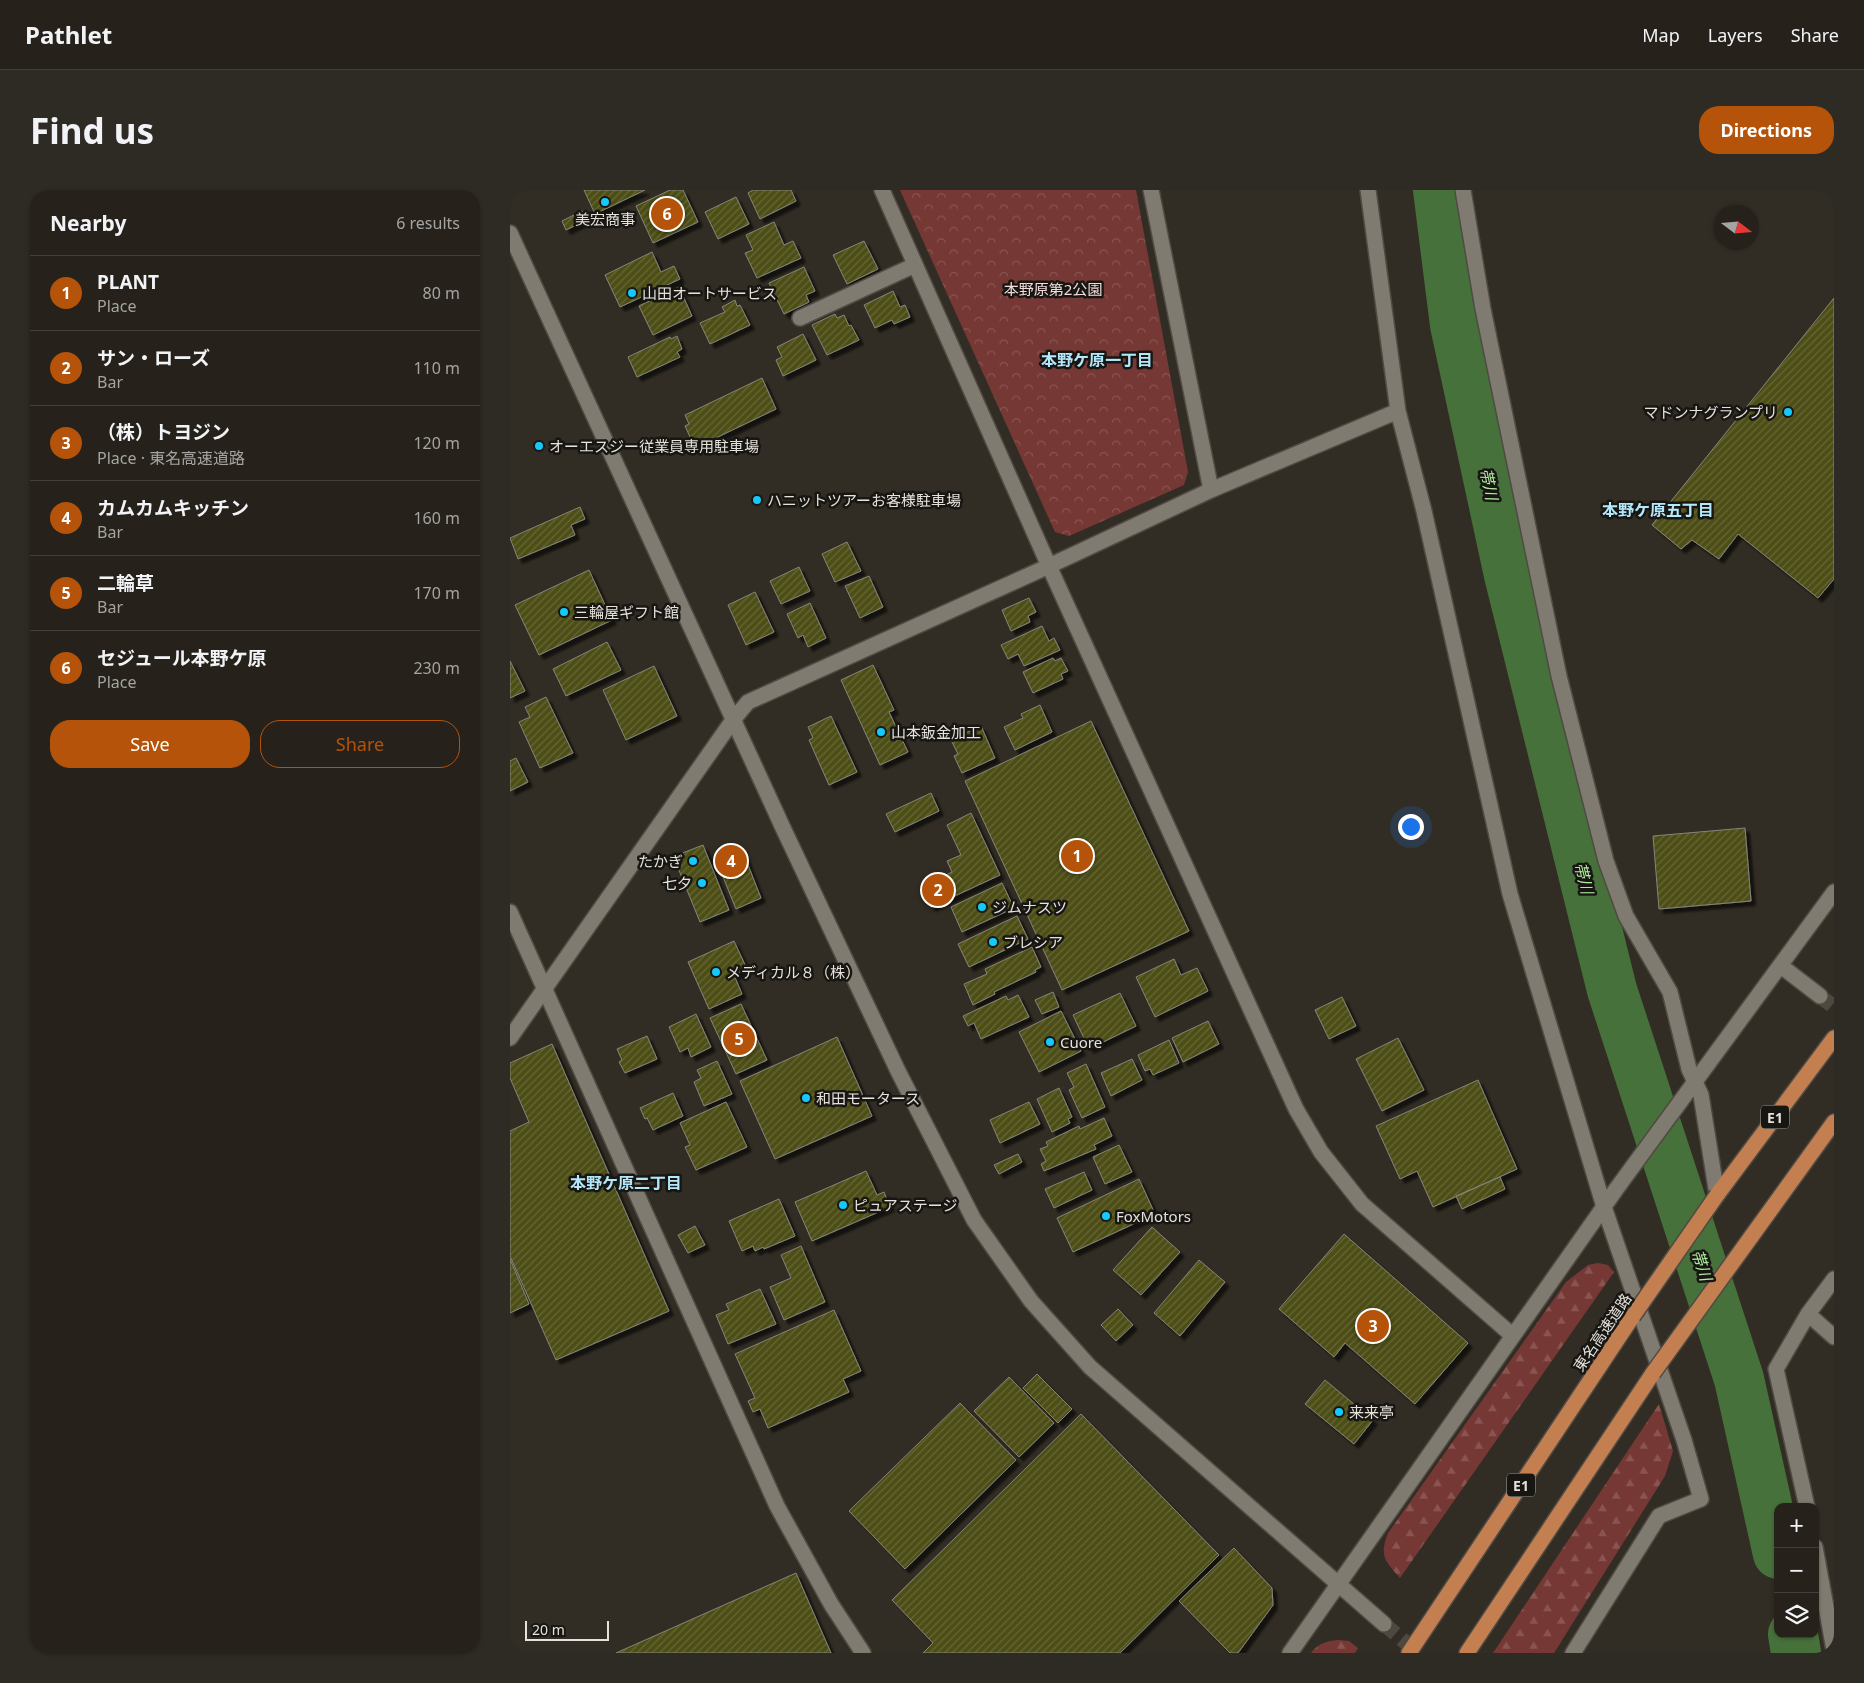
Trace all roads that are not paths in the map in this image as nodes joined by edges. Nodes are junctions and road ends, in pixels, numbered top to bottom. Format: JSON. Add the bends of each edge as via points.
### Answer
{"nodes":[{"id":1,"x":882,"y":190,"type":"edge"},
{"id":2,"x":1152,"y":190,"type":"edge"},
{"id":3,"x":1368,"y":190,"type":"edge"},
{"id":4,"x":1463,"y":190,"type":"edge"},
{"id":5,"x":510,"y":233,"type":"edge"},
{"id":6,"x":915,"y":265,"type":"junction"},
{"id":7,"x":800,"y":318,"type":"dead end"},
{"id":8,"x":1398,"y":411,"type":"junction"},
{"id":9,"x":1211,"y":490,"type":"junction"},
{"id":10,"x":1049,"y":566,"type":"junction"},
{"id":11,"x":733,"y":720,"type":"junction"},
{"id":12,"x":1834,"y":892,"type":"edge"},
{"id":13,"x":510,"y":912,"type":"edge"},
{"id":14,"x":1781,"y":966,"type":"junction"},
{"id":15,"x":545,"y":988,"type":"junction"},
{"id":16,"x":1820,"y":996,"type":"tunnel mouth"},
{"id":17,"x":510,"y":1038,"type":"edge"},
{"id":18,"x":1834,"y":1038,"type":"edge"},
{"id":19,"x":1691,"y":1087,"type":"junction"},
{"id":20,"x":1834,"y":1122,"type":"edge"},
{"id":21,"x":1717,"y":1195,"type":"junction"},
{"id":22,"x":1604,"y":1207,"type":"junction"},
{"id":23,"x":1834,"y":1279,"type":"edge"},
{"id":24,"x":1808,"y":1314,"type":"junction"},
{"id":25,"x":1513,"y":1336,"type":"junction"},
{"id":26,"x":1834,"y":1338,"type":"edge"},
{"id":27,"x":1806,"y":1503,"type":"edge"},
{"id":28,"x":1815,"y":1548,"type":"edge"},
{"id":29,"x":1338,"y":1584,"type":"junction"},
{"id":30,"x":1384,"y":1624,"type":"tunnel mouth"},
{"id":31,"x":1834,"y":1650,"type":"edge"},
{"id":32,"x":863,"y":1653,"type":"edge"},
{"id":33,"x":1290,"y":1653,"type":"edge"},
{"id":34,"x":1410,"y":1653,"type":"edge"},
{"id":35,"x":1467,"y":1653,"type":"edge"},
{"id":36,"x":1573,"y":1653,"type":"edge"}],
"edges":[{"from":1,"to":6,"type":"street"},
{"from":2,"to":9,"type":"street"},
{"from":3,"to":8,"type":"street"},
{"from":4,"to":19,"type":"street","via":[[1483,309],[1559,676],[1606,861],[1626,916],[1670,992]]},
{"from":5,"to":11,"type":"street"},
{"from":6,"to":7,"type":"street"},
{"from":6,"to":10,"type":"street"},
{"from":8,"to":9,"type":"street"},
{"from":8,"to":22,"type":"street","via":[[1424,511],[1510,894]]},
{"from":9,"to":10,"type":"street"},
{"from":10,"to":11,"type":"street","via":[[748,702]]},
{"from":10,"to":25,"type":"street","via":[[1296,1110],[1321,1152],[1362,1204]]},
{"from":11,"to":15,"type":"street"},
{"from":11,"to":29,"type":"street","via":[[898,1071],[974,1220],[1031,1301],[1090,1368]]},
{"from":12,"to":14,"type":"street"},
{"from":13,"to":15,"type":"street"},
{"from":14,"to":16,"type":"street"},
{"from":14,"to":19,"type":"street"},
{"from":15,"to":17,"type":"street"},
{"from":15,"to":32,"type":"street","via":[[777,1506]]},
{"from":18,"to":21,"type":"highway","name":"東名高速道路","number":"E1"},
{"from":19,"to":21,"type":"street","via":[[1701,1095]]},
{"from":19,"to":22,"type":"street"},
{"from":20,"to":35,"type":"highway","bridge":true,"via":[[1653,1373]]},
{"from":21,"to":34,"type":"highway","name":"東名高速道路","number":"E1","bridge":true},
{"from":22,"to":25,"type":"street"},
{"from":22,"to":36,"type":"street","via":[[1701,1499],[1659,1516]]},
{"from":23,"to":24,"type":"street"},
{"from":24,"to":26,"type":"street"},
{"from":24,"to":27,"type":"street","via":[[1776,1369]]},
{"from":25,"to":29,"type":"street"},
{"from":28,"to":31,"type":"street"},
{"from":29,"to":30,"type":"street"},
{"from":29,"to":33,"type":"street"}]}
